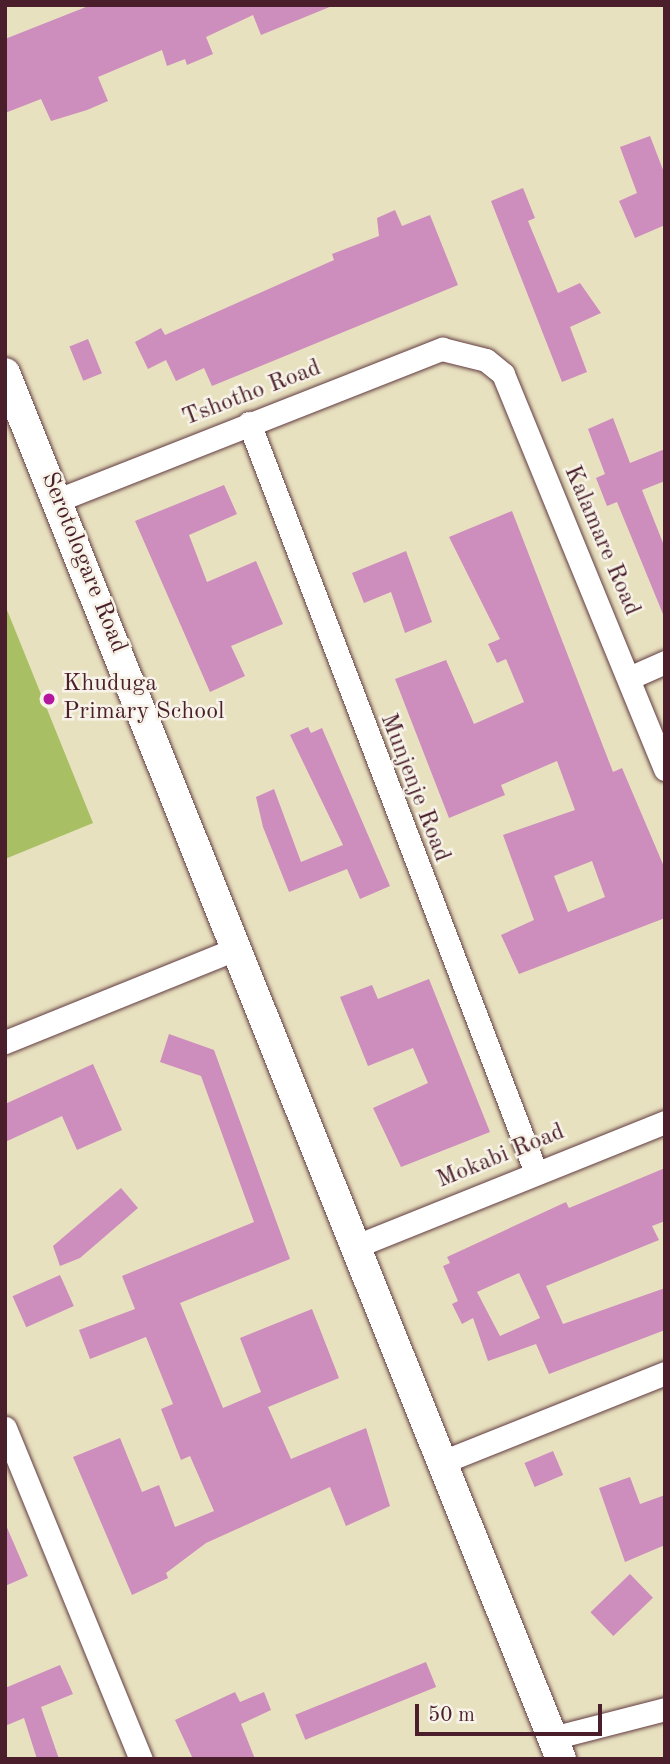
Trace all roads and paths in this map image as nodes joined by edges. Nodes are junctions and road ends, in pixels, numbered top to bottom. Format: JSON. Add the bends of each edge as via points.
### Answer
{"nodes":[{"id":1,"x":467,"y":352,"type":"joint"},
{"id":2,"x":5,"y":373,"type":"edge"},
{"id":3,"x":249,"y":423,"type":"junction"},
{"id":4,"x":58,"y":500,"type":"junction"},
{"id":5,"x":665,"y":663,"type":"edge"},
{"id":6,"x":629,"y":678,"type":"junction"},
{"id":7,"x":665,"y":769,"type":"edge"},
{"id":8,"x":235,"y":948,"type":"junction"},
{"id":9,"x":5,"y":1042,"type":"edge"},
{"id":10,"x":665,"y":1122,"type":"edge"},
{"id":11,"x":535,"y":1170,"type":"junction"},
{"id":12,"x":359,"y":1245,"type":"junction"},
{"id":13,"x":665,"y":1373,"type":"edge"},
{"id":14,"x":5,"y":1429,"type":"edge"},
{"id":15,"x":445,"y":1461,"type":"junction"},
{"id":16,"x":665,"y":1709,"type":"edge"},
{"id":17,"x":558,"y":1748,"type":"edge"},
{"id":18,"x":141,"y":1759,"type":"edge"}],
"edges":[{"from":1,"to":3,"type":"street","name":"Tshotho Road","via":[[442,349]]},
{"from":1,"to":6,"type":"street","name":"Kalamare Road","via":[[503,374]]},
{"from":2,"to":4,"type":"street","name":"Serotologare Road"},
{"from":3,"to":4,"type":"street","name":"Tshotho Road"},
{"from":3,"to":11,"type":"street","name":"Munjenje Road"},
{"from":4,"to":8,"type":"street","name":"Serotologare Road"},
{"from":5,"to":6,"type":"street"},
{"from":6,"to":7,"type":"street","name":"Kalamare Road"},
{"from":8,"to":9,"type":"street"},
{"from":8,"to":12,"type":"street","name":"Serotologare Road"},
{"from":10,"to":11,"type":"street","name":"Mokabi Road"},
{"from":11,"to":12,"type":"street","name":"Mokabi Road"},
{"from":12,"to":15,"type":"street","name":"Serotologare Road"},
{"from":13,"to":15,"type":"street"},
{"from":14,"to":18,"type":"street"},
{"from":15,"to":17,"type":"street","name":"Serotologare Road"},
{"from":16,"to":17,"type":"street"}]}
